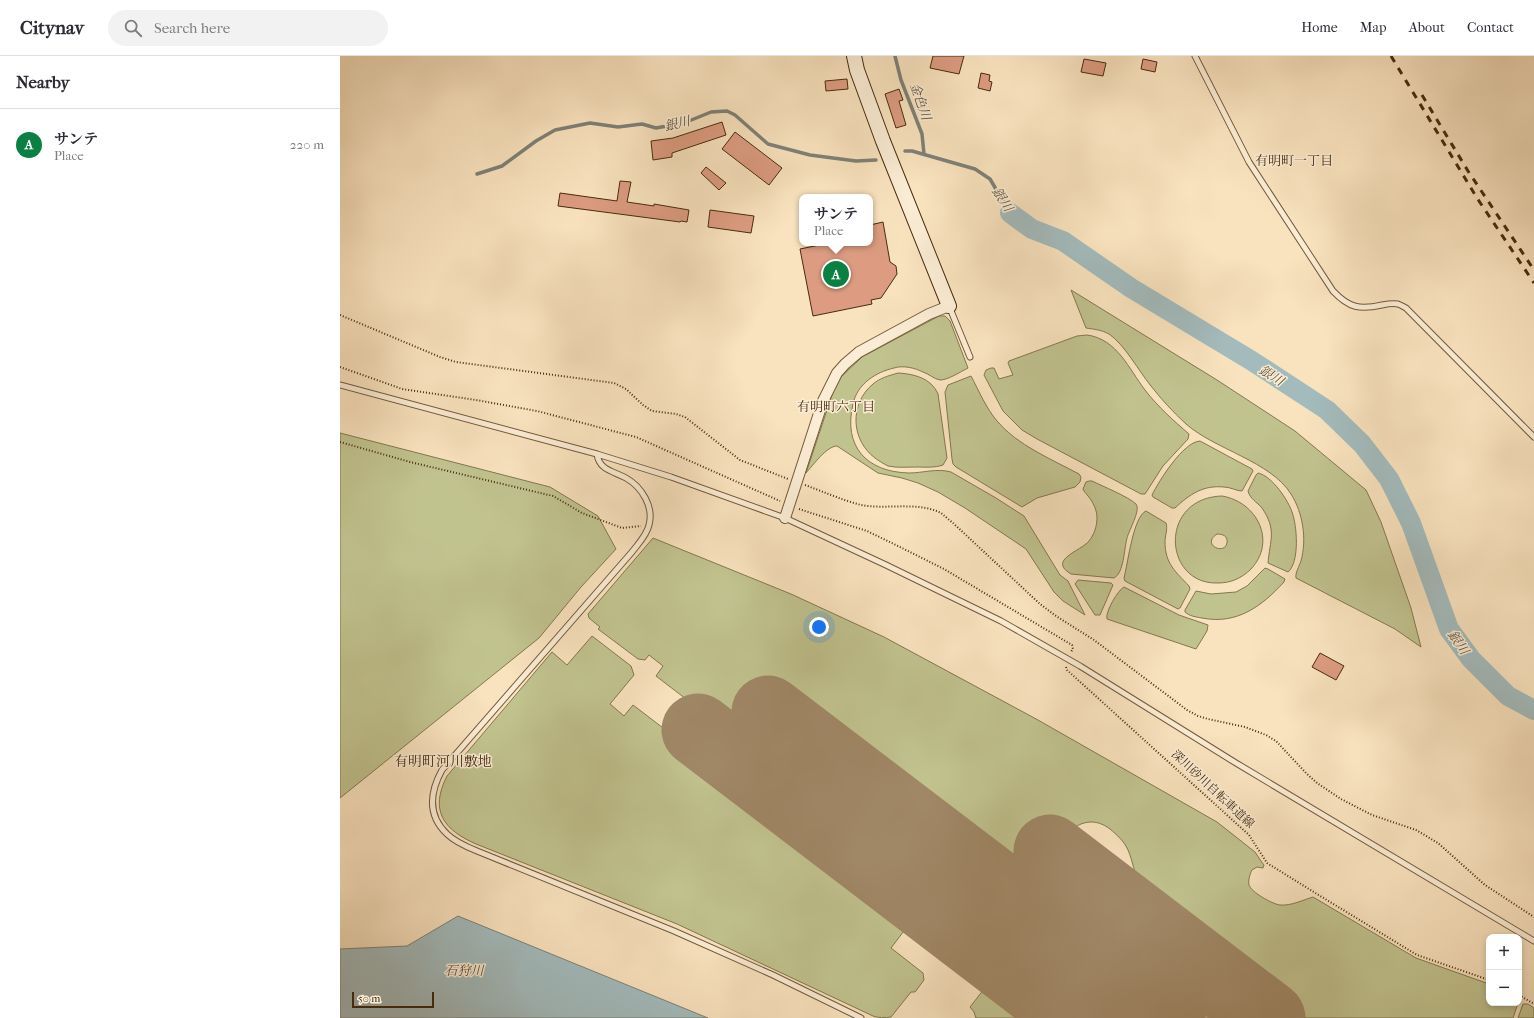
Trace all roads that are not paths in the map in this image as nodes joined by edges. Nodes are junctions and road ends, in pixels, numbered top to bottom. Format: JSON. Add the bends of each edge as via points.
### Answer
{"nodes":[{"id":1,"x":854,"y":56,"type":"edge"},
{"id":2,"x":1195,"y":56,"type":"edge"},
{"id":3,"x":949,"y":306,"type":"junction"},
{"id":4,"x":970,"y":357,"type":"dead end"},
{"id":5,"x":340,"y":386,"type":"edge"},
{"id":6,"x":1534,"y":437,"type":"edge"},
{"id":7,"x":597,"y":454,"type":"junction"},
{"id":8,"x":785,"y":518,"type":"junction"},
{"id":9,"x":1534,"y":941,"type":"edge"},
{"id":10,"x":861,"y":1018,"type":"edge"}],
"edges":[{"from":1,"to":3,"type":"street","via":[[883,141]]},
{"from":2,"to":6,"type":"lane","via":[[1249,162],[1333,291],[1354,307],[1398,304],[1406,308]]},
{"from":3,"to":4,"type":"lane"},
{"from":3,"to":8,"type":"street","via":[[859,352],[837,373],[823,402]]},
{"from":5,"to":7,"type":"lane"},
{"from":7,"to":8,"type":"lane"},
{"from":7,"to":10,"type":"lane","via":[[600,465],[626,478],[644,495],[650,510],[650,525],[632,552],[442,770],[435,783],[432,800],[434,814],[447,835],[457,842],[674,931]]},
{"from":8,"to":9,"type":"lane","via":[[1001,621]]}]}
